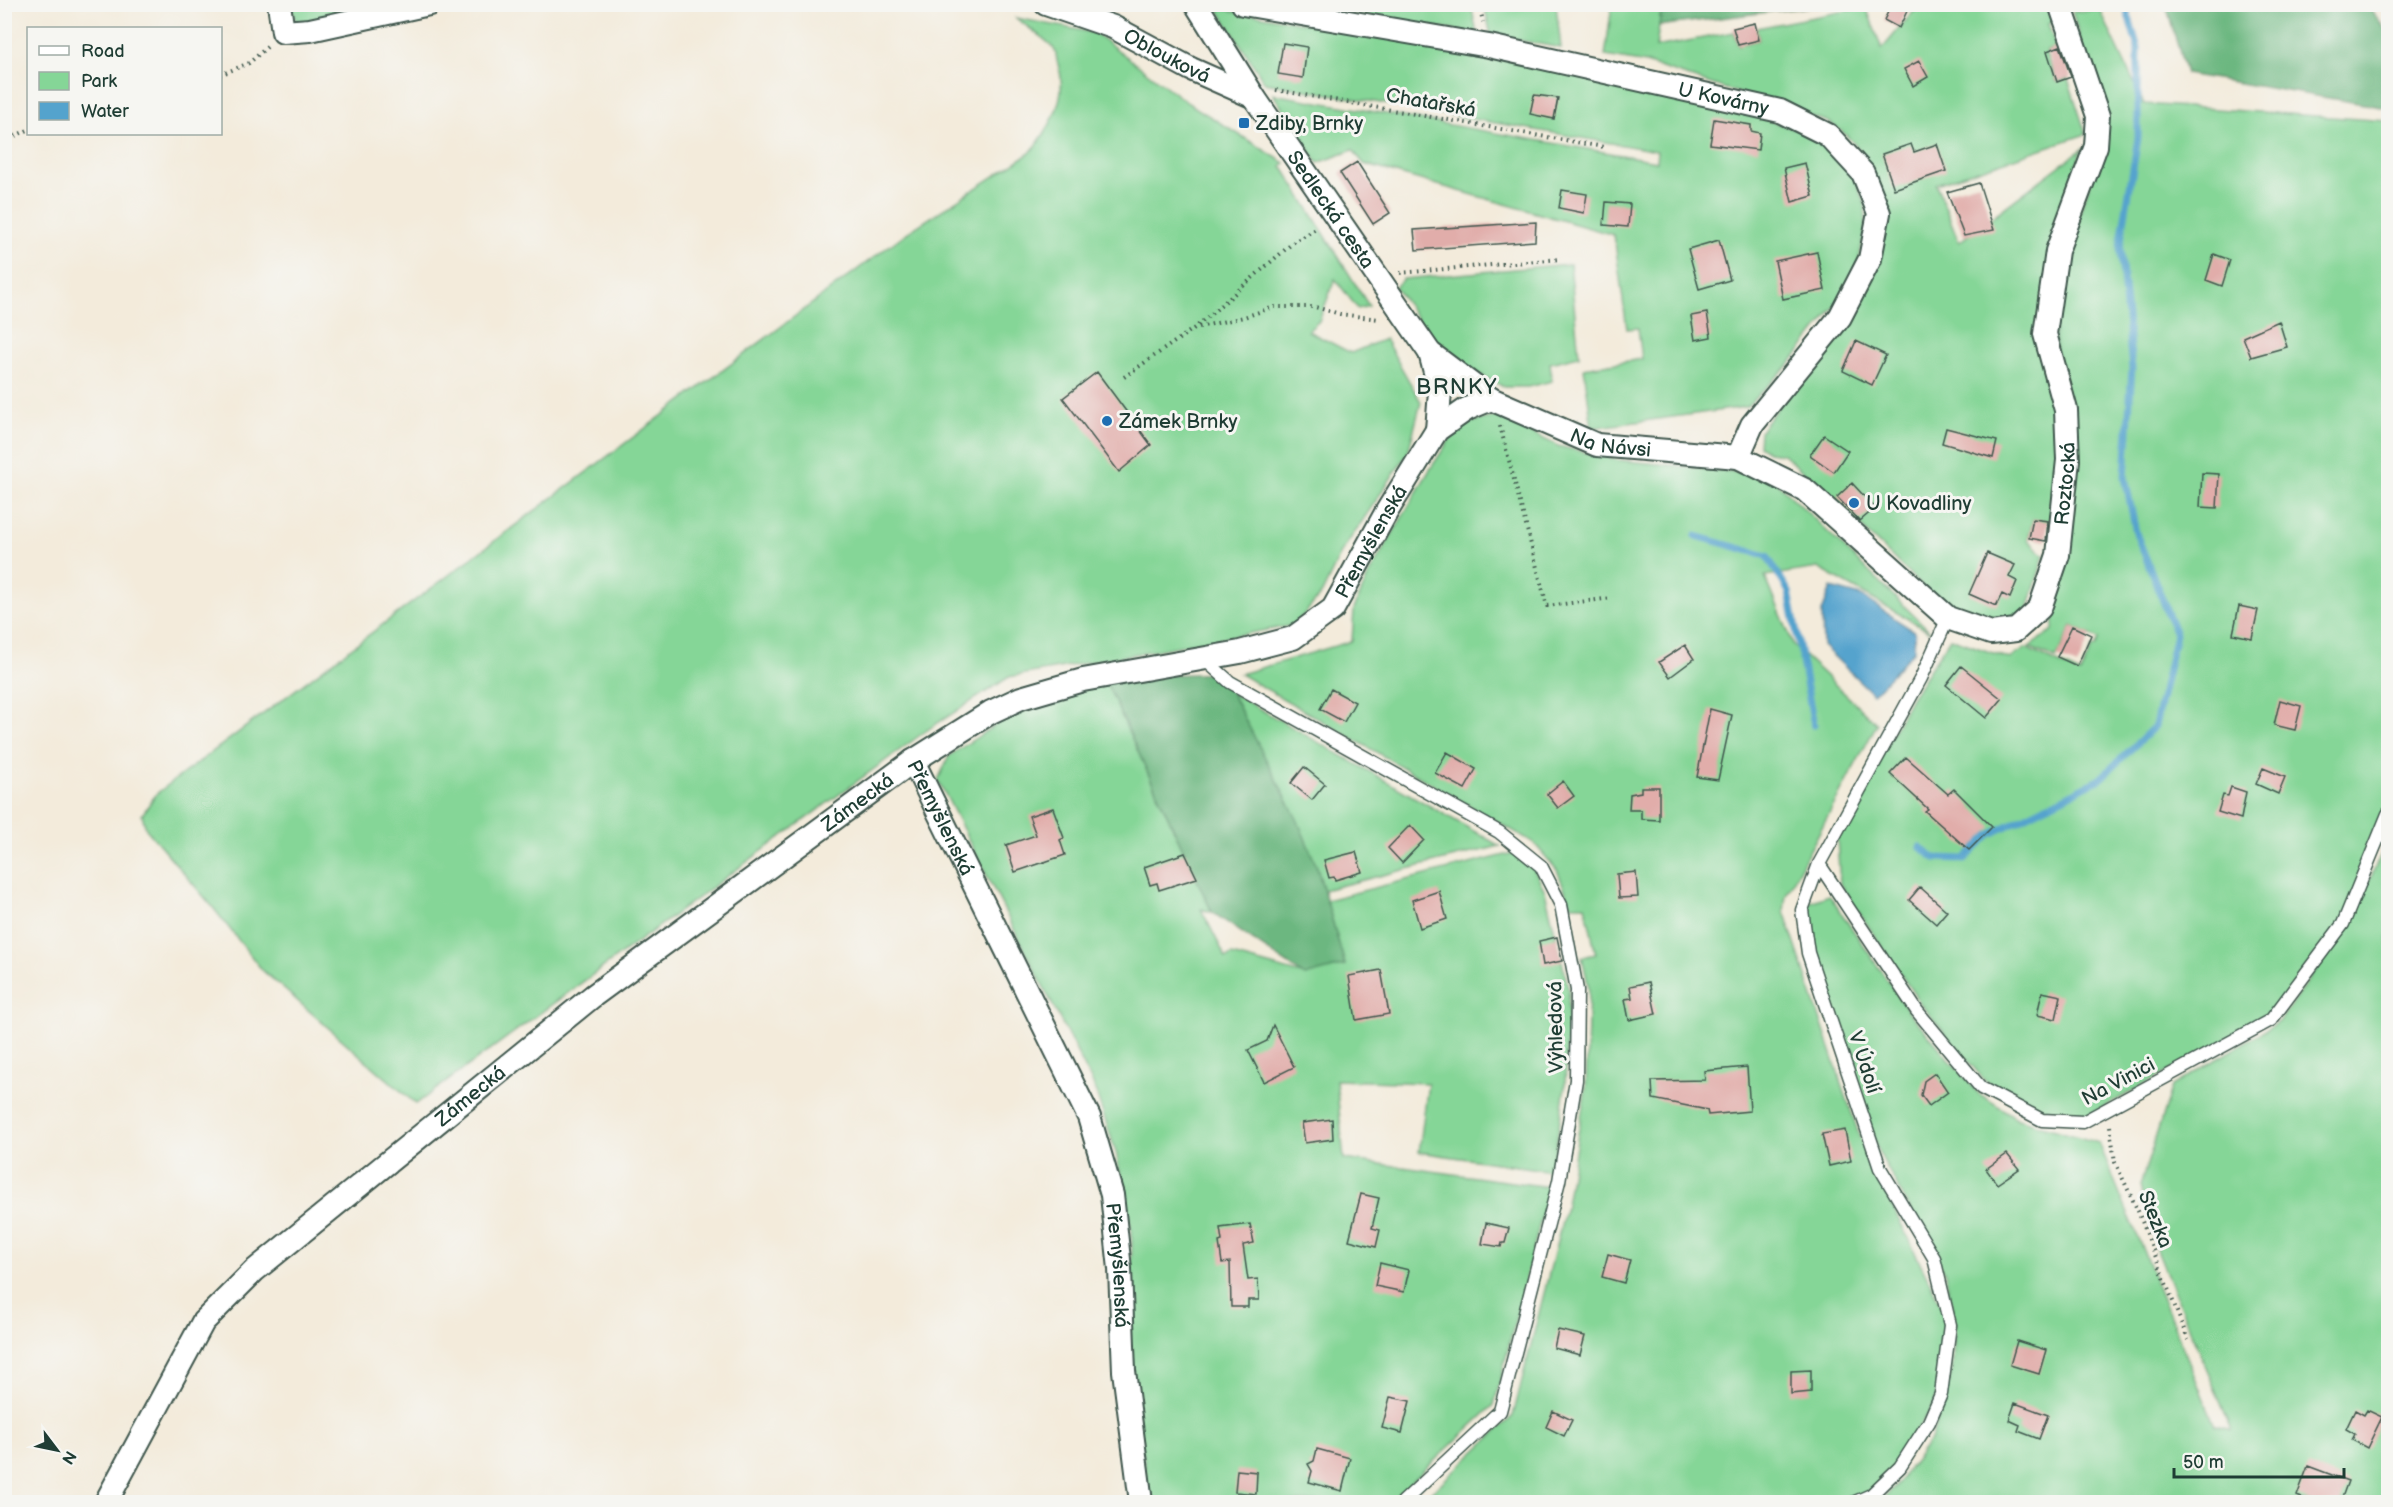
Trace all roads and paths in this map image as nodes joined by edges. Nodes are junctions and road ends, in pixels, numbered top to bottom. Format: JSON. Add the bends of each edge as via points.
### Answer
{"nodes":[{"id":1,"x":279,"y":4,"type":"edge"},
{"id":2,"x":429,"y":4,"type":"edge"},
{"id":3,"x":1046,"y":4,"type":"edge"},
{"id":4,"x":1196,"y":4,"type":"edge"},
{"id":5,"x":1243,"y":4,"type":"edge"},
{"id":6,"x":2060,"y":4,"type":"edge"},
{"id":7,"x":2380,"y":4,"type":"edge"},
{"id":8,"x":2388,"y":16,"type":"edge"},
{"id":9,"x":283,"y":32,"type":"junction"},
{"id":10,"x":222,"y":74,"type":"edge"},
{"id":11,"x":1254,"y":98,"type":"junction"},
{"id":12,"x":27,"y":130,"type":"edge"},
{"id":13,"x":4,"y":141,"type":"edge"},
{"id":14,"x":1604,"y":147,"type":"dead end"},
{"id":15,"x":1336,"y":218,"type":"junction"},
{"id":16,"x":1560,"y":259,"type":"dead end"},
{"id":17,"x":1376,"y":275,"type":"junction"},
{"id":18,"x":1409,"y":324,"type":"junction"},
{"id":19,"x":1196,"y":327,"type":"junction"},
{"id":20,"x":1430,"y":353,"type":"junction"},
{"id":21,"x":1124,"y":377,"type":"dead end"},
{"id":22,"x":1491,"y":399,"type":"junction"},
{"id":23,"x":1437,"y":430,"type":"junction"},
{"id":24,"x":1738,"y":457,"type":"junction"},
{"id":25,"x":1612,"y":598,"type":"dead end"},
{"id":26,"x":1948,"y":618,"type":"junction"},
{"id":27,"x":1204,"y":659,"type":"junction"},
{"id":28,"x":913,"y":761,"type":"junction"},
{"id":29,"x":2388,"y":814,"type":"edge"},
{"id":30,"x":1818,"y":864,"type":"junction"},
{"id":31,"x":2110,"y":1107,"type":"junction"},
{"id":32,"x":2188,"y":1340,"type":"dead end"},
{"id":33,"x":106,"y":1503,"type":"edge"},
{"id":34,"x":1141,"y":1503,"type":"edge"},
{"id":35,"x":1403,"y":1503,"type":"edge"},
{"id":36,"x":1856,"y":1503,"type":"edge"}],
"edges":[{"from":1,"to":9,"type":"street"},
{"from":2,"to":9,"type":"street","via":[[310,30]]},
{"from":3,"to":11,"type":"street","name":"Oblouková","via":[[1113,27]]},
{"from":4,"to":11,"type":"street","name":"Sedlecká cesta"},
{"from":5,"to":24,"type":"street","name":"U Kovárny","via":[[1489,46],[1768,108],[1828,135],[1863,173],[1879,213],[1870,259],[1840,317],[1752,425]]},
{"from":6,"to":26,"type":"street","name":"Roztocká","via":[[2098,116],[2096,146],[2057,251],[2044,334],[2066,410],[2068,460],[2058,555],[2040,608],[2016,630],[1991,633]]},
{"from":7,"to":8,"type":"path"},
{"from":9,"to":10,"type":"path","via":[[249,63]]},
{"from":11,"to":14,"type":"path","name":"Chatařská","via":[[1271,90]]},
{"from":11,"to":15,"type":"street","name":"Sedlecká cesta"},
{"from":12,"to":13,"type":"path"},
{"from":15,"to":17,"type":"street","name":"Sedlecká cesta"},
{"from":15,"to":19,"type":"path","via":[[1294,241]]},
{"from":16,"to":17,"type":"path"},
{"from":17,"to":18,"type":"street","name":"Sedlecká cesta"},
{"from":18,"to":19,"type":"path","via":[[1340,314],[1315,306],[1274,307]]},
{"from":18,"to":20,"type":"street","name":"Sedlecká cesta"},
{"from":19,"to":21,"type":"path"},
{"from":20,"to":22,"type":"street","name":"Na Návsi"},
{"from":20,"to":23,"type":"street","via":[[1440,391]]},
{"from":22,"to":23,"type":"street","via":[[1467,409]]},
{"from":22,"to":24,"type":"street","name":"Na Návsi","via":[[1597,445]]},
{"from":22,"to":25,"type":"path","via":[[1547,606]]},
{"from":23,"to":27,"type":"street","name":"Přemyšlenská","via":[[1333,609],[1293,638]]},
{"from":24,"to":26,"type":"street","name":"Roztocká","via":[[1805,490]]},
{"from":26,"to":30,"type":"lane","name":"V Údolí","via":[[1921,678]]},
{"from":27,"to":28,"type":"street","name":"Přemyšlenská","via":[[1083,680],[1021,698],[991,712]]},
{"from":27,"to":35,"type":"lane","name":"Výhledová","via":[[1230,682],[1499,832],[1541,866],[1561,905],[1577,990],[1576,1080],[1559,1181],[1500,1411]]},
{"from":28,"to":33,"type":"street","name":"Zámecká","via":[[593,996],[255,1270],[203,1322]]},
{"from":28,"to":34,"type":"street","name":"Přemyšlenská","via":[[1089,1117],[1112,1195],[1124,1371]]},
{"from":29,"to":31,"type":"lane","name":"Na Vinici","via":[[2343,924],[2271,1020]]},
{"from":30,"to":31,"type":"lane","name":"Na Vinici","via":[[1917,1011],[1981,1088],[2042,1120],[2083,1122]]},
{"from":30,"to":36,"type":"lane","name":"V Údolí","via":[[1802,910],[1808,953],[1880,1168],[1934,1258],[1950,1325],[1941,1394],[1929,1422],[1900,1467],[1871,1495]]},
{"from":31,"to":32,"type":"path","name":"Stezka","via":[[2115,1162]]}]}
